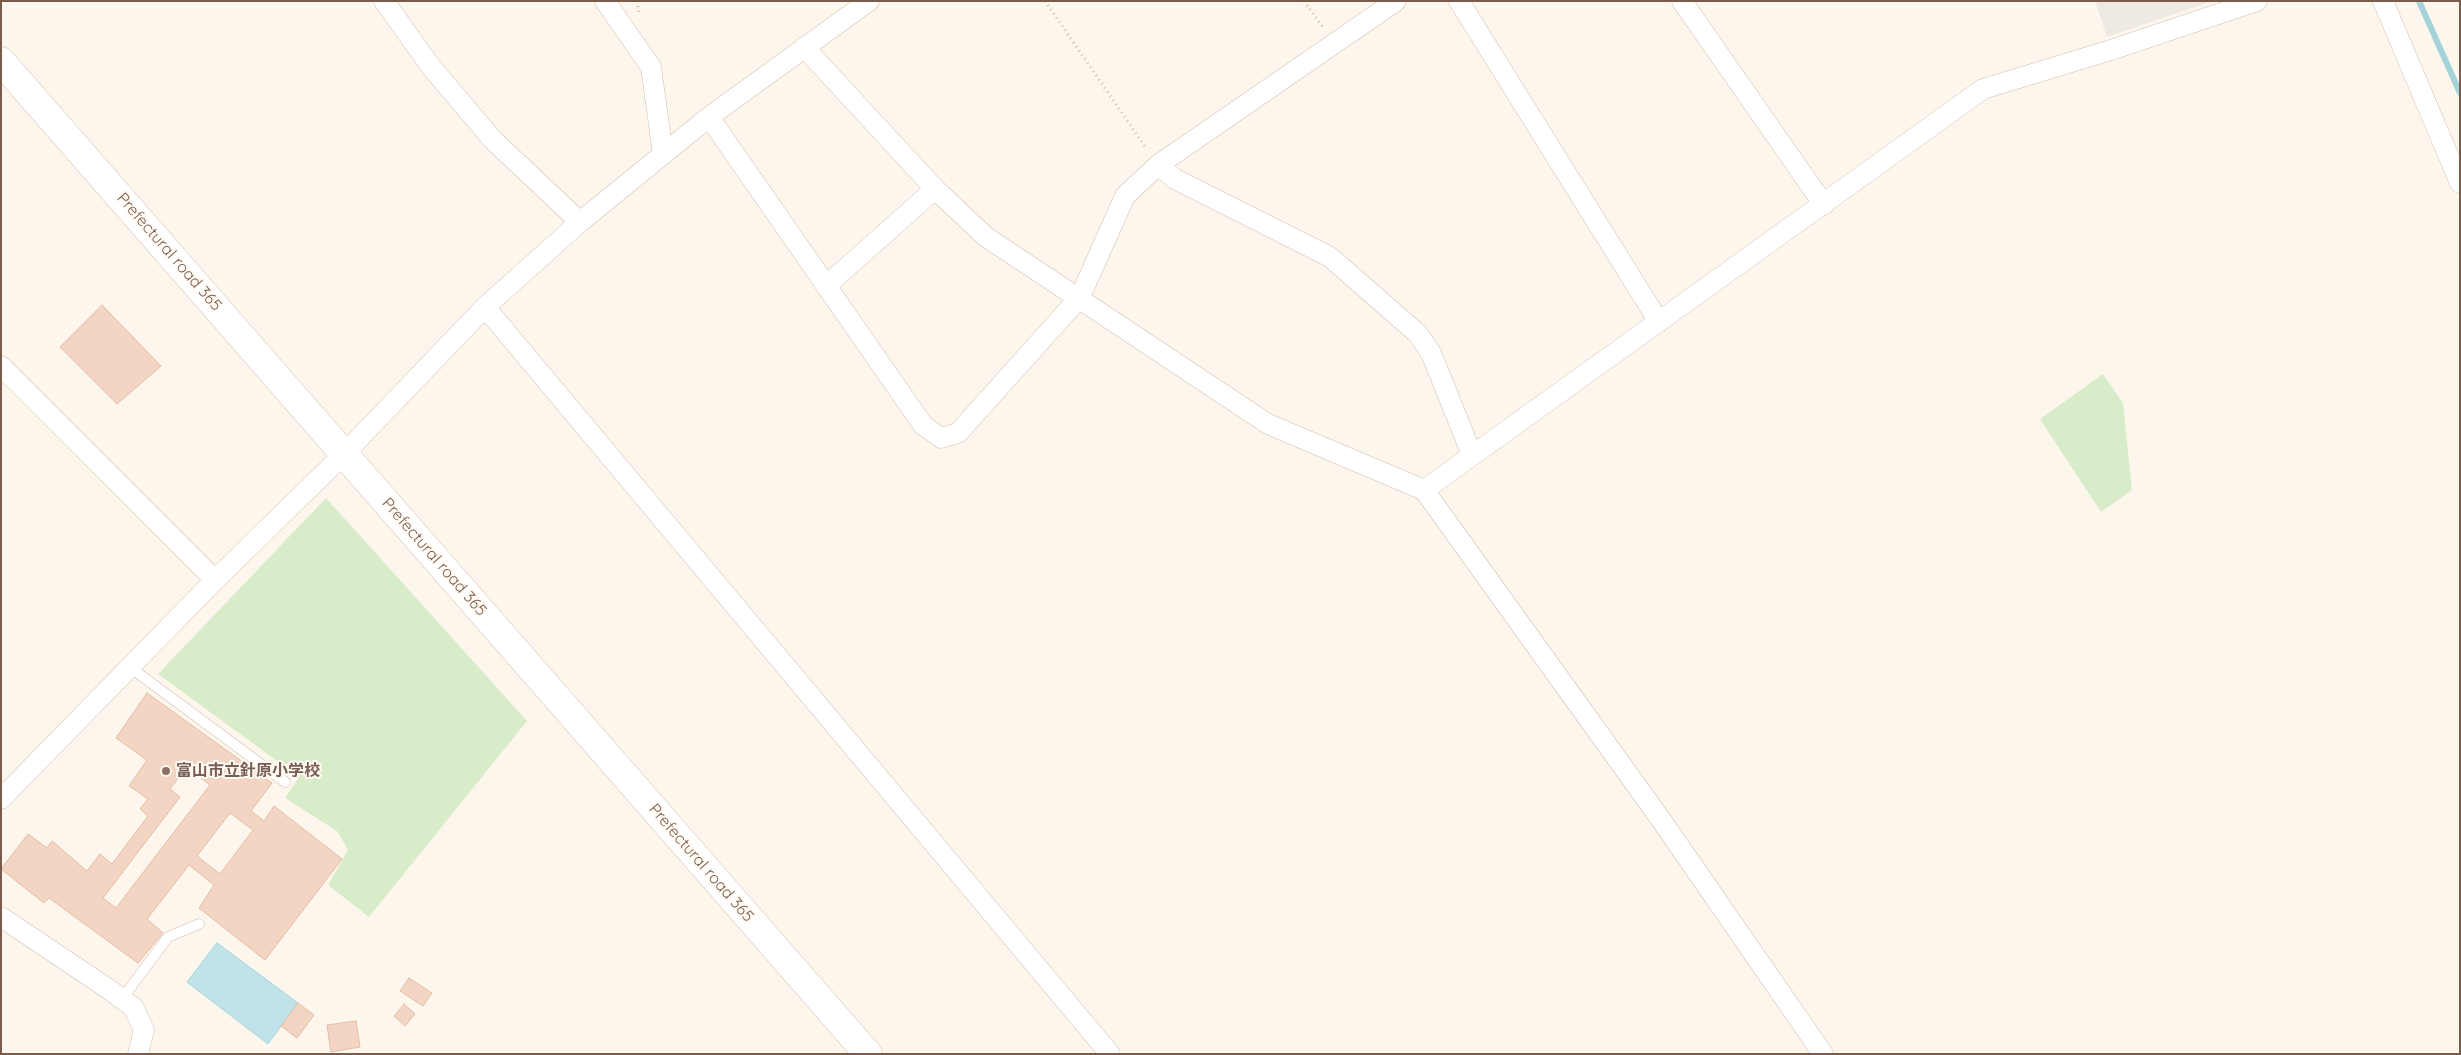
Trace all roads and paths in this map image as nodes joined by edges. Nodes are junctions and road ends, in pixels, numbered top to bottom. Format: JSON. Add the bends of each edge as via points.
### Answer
{"nodes":[{"id":1,"x":384,"y":1,"type":"edge"},
{"id":2,"x":605,"y":1,"type":"edge"},
{"id":3,"x":869,"y":1,"type":"edge"},
{"id":4,"x":1045,"y":1,"type":"edge"},
{"id":5,"x":1304,"y":1,"type":"edge"},
{"id":6,"x":1396,"y":1,"type":"edge"},
{"id":7,"x":1459,"y":1,"type":"edge"},
{"id":8,"x":1682,"y":1,"type":"edge"},
{"id":9,"x":2257,"y":1,"type":"edge"},
{"id":10,"x":2384,"y":1,"type":"edge"},
{"id":11,"x":1334,"y":44,"type":"junction"},
{"id":12,"x":804,"y":47,"type":"junction"},
{"id":13,"x":1,"y":61,"type":"edge"},
{"id":14,"x":709,"y":117,"type":"junction"},
{"id":15,"x":663,"y":154,"type":"junction"},
{"id":16,"x":1158,"y":165,"type":"junction"},
{"id":17,"x":2460,"y":183,"type":"edge"},
{"id":18,"x":935,"y":189,"type":"junction"},
{"id":19,"x":1824,"y":204,"type":"junction"},
{"id":20,"x":580,"y":222,"type":"junction"},
{"id":21,"x":826,"y":286,"type":"junction"},
{"id":22,"x":1080,"y":297,"type":"junction"},
{"id":23,"x":485,"y":307,"type":"junction"},
{"id":24,"x":1659,"y":322,"type":"junction"},
{"id":25,"x":1,"y":366,"type":"edge"},
{"id":26,"x":344,"y":454,"type":"junction"},
{"id":27,"x":1472,"y":455,"type":"junction"},
{"id":28,"x":1424,"y":490,"type":"junction"},
{"id":29,"x":216,"y":580,"type":"junction"},
{"id":30,"x":131,"y":668,"type":"junction"},
{"id":31,"x":285,"y":782,"type":"dead end"},
{"id":32,"x":2,"y":798,"type":"edge"},
{"id":33,"x":1,"y":917,"type":"edge"},
{"id":34,"x":199,"y":924,"type":"dead end"},
{"id":35,"x":122,"y":999,"type":"junction"},
{"id":36,"x":138,"y":1054,"type":"edge"},
{"id":37,"x":868,"y":1054,"type":"edge"},
{"id":38,"x":1110,"y":1054,"type":"edge"},
{"id":39,"x":1823,"y":1054,"type":"edge"}],
"edges":[{"from":1,"to":20,"type":"street","via":[[432,68],[493,140]]},
{"from":2,"to":15,"type":"street","via":[[651,67]]},
{"from":3,"to":12,"type":"street"},
{"from":4,"to":16,"type":"path"},
{"from":5,"to":11,"type":"path"},
{"from":6,"to":11,"type":"street"},
{"from":7,"to":24,"type":"street"},
{"from":8,"to":19,"type":"street"},
{"from":9,"to":19,"type":"street","via":[[1983,89]]},
{"from":10,"to":17,"type":"street"},
{"from":11,"to":16,"type":"street"},
{"from":12,"to":14,"type":"street"},
{"from":12,"to":18,"type":"street"},
{"from":13,"to":26,"type":"main road","name":"Prefectural road 365"},
{"from":14,"to":15,"type":"street"},
{"from":14,"to":21,"type":"street"},
{"from":15,"to":20,"type":"street"},
{"from":16,"to":22,"type":"street","via":[[1125,196]]},
{"from":16,"to":27,"type":"street","via":[[1175,179],[1330,257],[1418,334],[1431,352]]},
{"from":18,"to":21,"type":"street"},
{"from":18,"to":22,"type":"street","via":[[986,236]]},
{"from":19,"to":24,"type":"street"},
{"from":20,"to":23,"type":"street"},
{"from":21,"to":22,"type":"street","via":[[923,425],[941,438],[958,433]]},
{"from":22,"to":28,"type":"street","via":[[1268,424]]},
{"from":23,"to":26,"type":"street"},
{"from":23,"to":38,"type":"street"},
{"from":24,"to":27,"type":"street"},
{"from":25,"to":29,"type":"street"},
{"from":26,"to":29,"type":"street"},
{"from":26,"to":37,"type":"main road","name":"Prefectural road 365"},
{"from":27,"to":28,"type":"street"},
{"from":28,"to":39,"type":"street","via":[[1664,824]]},
{"from":29,"to":30,"type":"street"},
{"from":30,"to":31,"type":"lane"},
{"from":30,"to":32,"type":"street"},
{"from":33,"to":35,"type":"street"},
{"from":34,"to":35,"type":"lane","via":[[168,937]]},
{"from":35,"to":36,"type":"street","via":[[134,1008],[144,1030]]}]}
